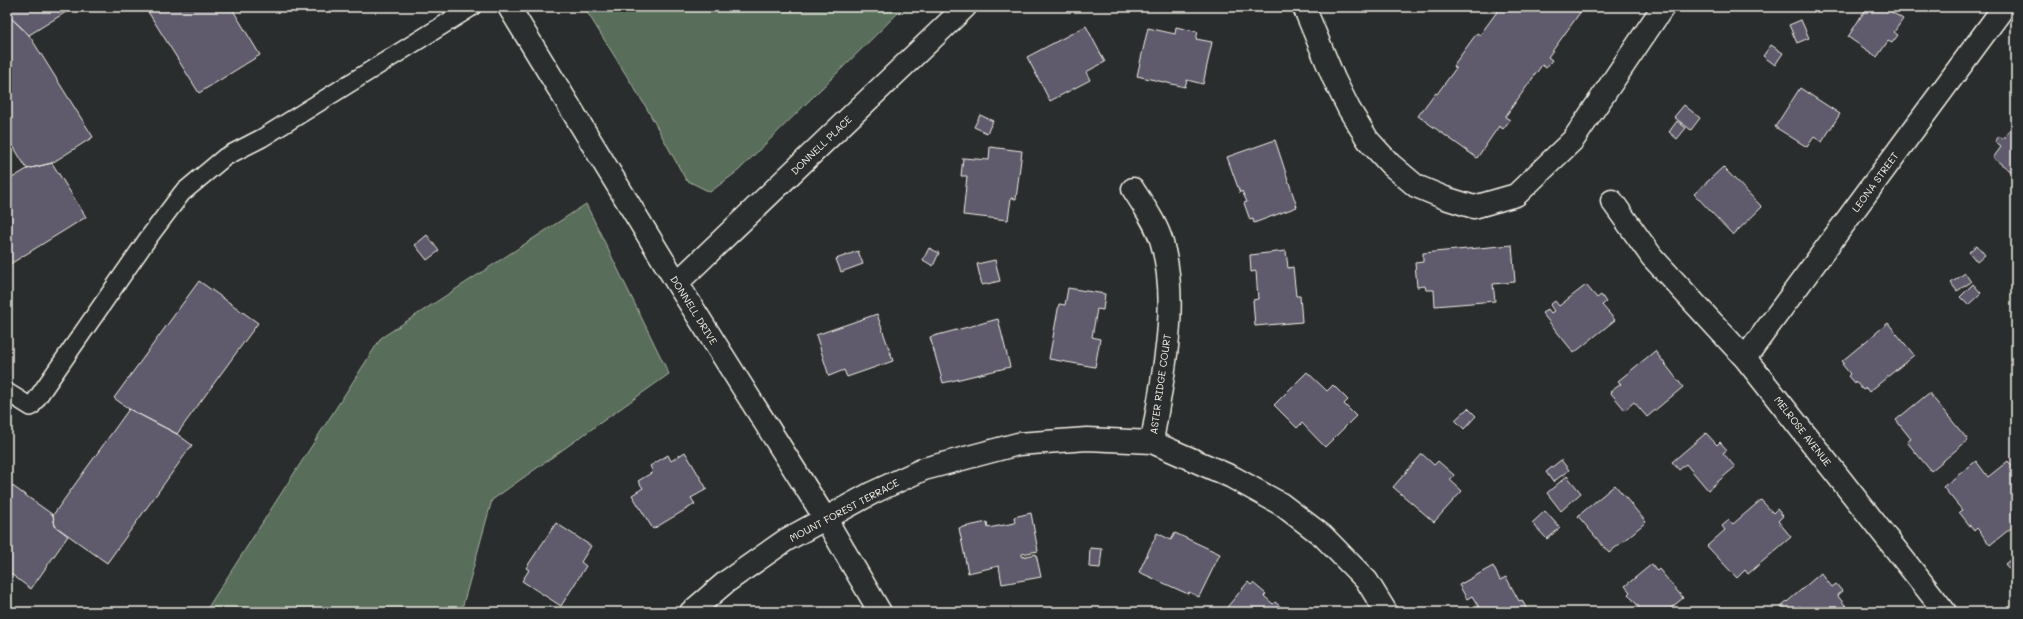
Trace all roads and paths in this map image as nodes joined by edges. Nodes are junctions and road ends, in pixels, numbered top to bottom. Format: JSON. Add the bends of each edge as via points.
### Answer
{"nodes":[{"id":1,"x":472,"y":7,"type":"edge"},
{"id":2,"x":509,"y":7,"type":"edge"},
{"id":3,"x":965,"y":7,"type":"edge"},
{"id":4,"x":1304,"y":7,"type":"edge"},
{"id":5,"x":1663,"y":7,"type":"edge"},
{"id":6,"x":2004,"y":7,"type":"edge"},
{"id":7,"x":1133,"y":189,"type":"dead end"},
{"id":8,"x":1612,"y":201,"type":"dead end"},
{"id":9,"x":677,"y":283,"type":"junction"},
{"id":10,"x":1745,"y":358,"type":"junction"},
{"id":11,"x":7,"y":392,"type":"edge"},
{"id":12,"x":1152,"y":442,"type":"junction"},
{"id":13,"x":826,"y":518,"type":"junction"},
{"id":14,"x":692,"y":612,"type":"edge"},
{"id":15,"x":880,"y":612,"type":"edge"},
{"id":16,"x":1386,"y":612,"type":"edge"},
{"id":17,"x":1945,"y":612,"type":"edge"}],
"edges":[{"from":1,"to":11,"type":"lane","via":[[262,138],[225,157],[182,193],[31,407]]},
{"from":2,"to":9,"type":"street","name":"DONNELL DRIVE"},
{"from":3,"to":9,"type":"street","name":"DONNELL PLACE"},
{"from":4,"to":5,"type":"street","via":[[1334,79],[1368,140],[1390,164],[1416,186],[1474,207],[1516,196],[1573,140]]},
{"from":6,"to":10,"type":"street","name":"LEONA STREET"},
{"from":7,"to":12,"type":"street","name":"ASTER RIDGE COURT","via":[[1162,241],[1169,277],[1168,336]]},
{"from":8,"to":10,"type":"street","name":"MELROSE AVENUE","via":[[1652,257]]},
{"from":9,"to":13,"type":"street","name":"DONNELL DRIVE"},
{"from":10,"to":17,"type":"street","name":"MELROSE AVENUE"},
{"from":12,"to":13,"type":"street","name":"MOUNT FOREST TERRACE","via":[[1087,439],[1018,444],[924,469]]},
{"from":12,"to":16,"type":"street","name":"MOUNT FOREST TERRACE","via":[[1232,477],[1281,504],[1323,536],[1367,581]]},
{"from":13,"to":14,"type":"street","name":"MOUNT FOREST TERRACE","via":[[756,560]]},
{"from":13,"to":15,"type":"street","name":"DONNELL DRIVE"}]}
